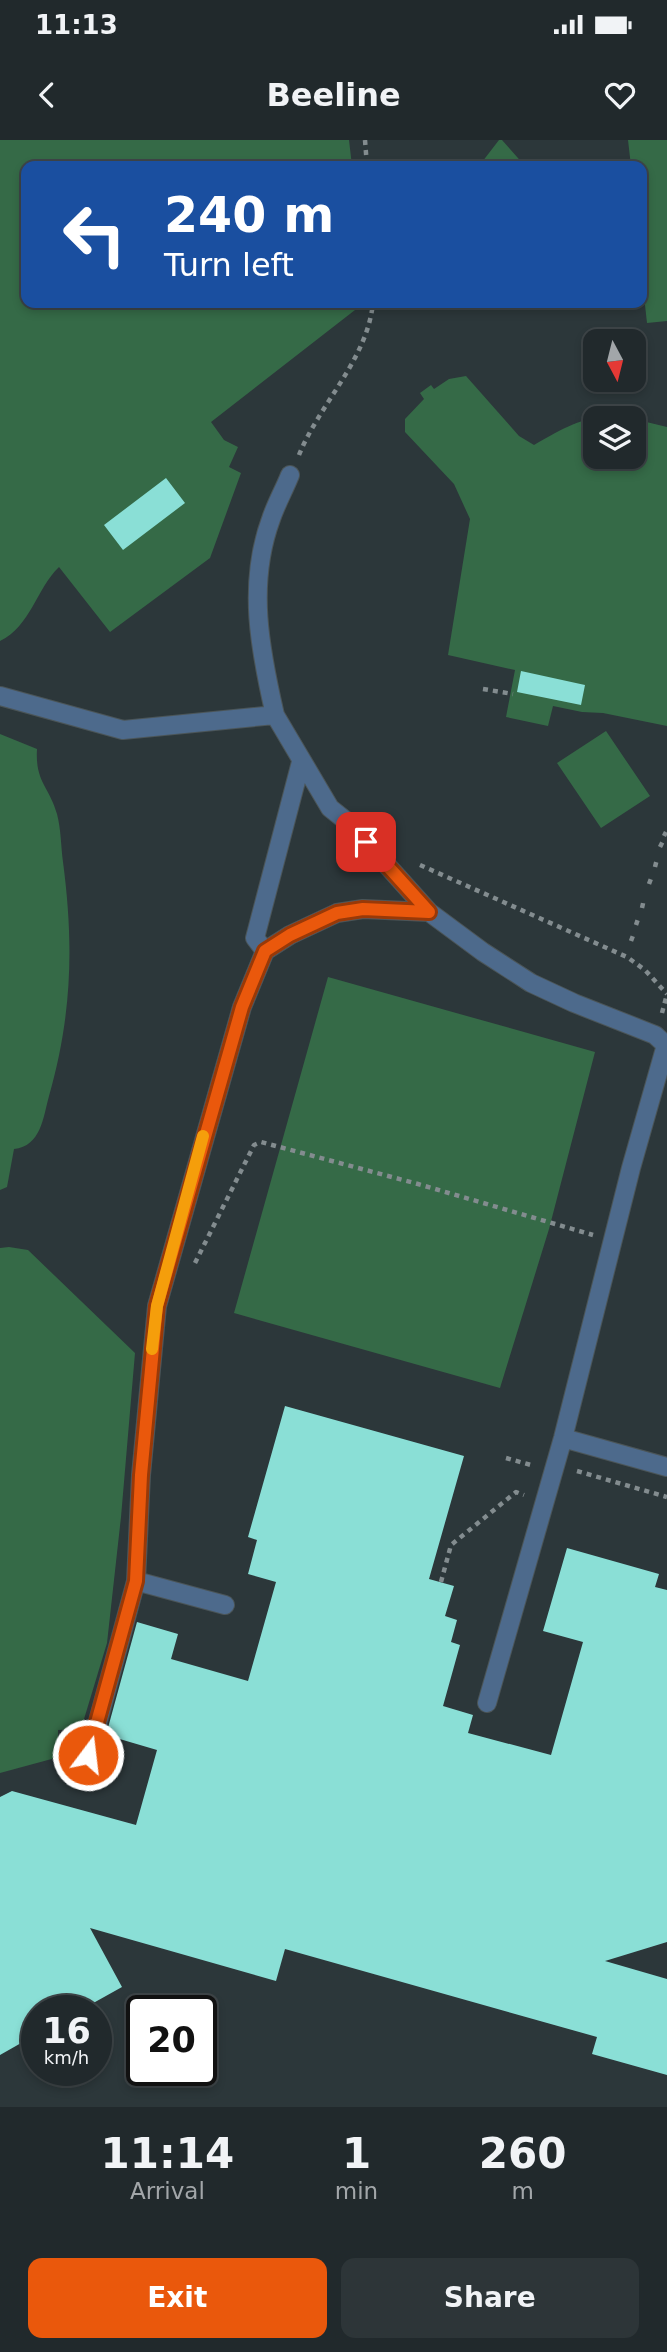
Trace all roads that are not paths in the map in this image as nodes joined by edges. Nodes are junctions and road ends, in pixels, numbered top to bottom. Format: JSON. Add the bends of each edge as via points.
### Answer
{"nodes":[{"id":1,"x":290,"y":475,"type":"road end"},
{"id":2,"x":0,"y":696,"type":"edge"},
{"id":3,"x":275,"y":715,"type":"junction"},
{"id":4,"x":301,"y":762,"type":"junction"},
{"id":5,"x":429,"y":912,"type":"junction"},
{"id":6,"x":265,"y":951,"type":"junction"},
{"id":7,"x":563,"y":1438,"type":"junction"},
{"id":8,"x":667,"y":1467,"type":"edge"},
{"id":9,"x":136,"y":1581,"type":"junction"},
{"id":10,"x":225,"y":1605,"type":"dead end"},
{"id":11,"x":487,"y":1703,"type":"dead end"},
{"id":12,"x":82,"y":1780,"type":"dead end"}],
"edges":[{"from":1,"to":3,"type":"lane","via":[[270,520],[257,600],[257,633]]},
{"from":2,"to":3,"type":"lane","via":[[123,730]]},
{"from":3,"to":4,"type":"lane"},
{"from":4,"to":5,"type":"lane","via":[[330,808]]},
{"from":4,"to":6,"type":"lane","via":[[255,938]]},
{"from":5,"to":6,"type":"lane","via":[[384,908],[337,913]]},
{"from":5,"to":7,"type":"lane","via":[[531,983],[655,1035],[666,1045]]},
{"from":6,"to":9,"type":"lane","via":[[220,1074],[157,1306]]},
{"from":7,"to":8,"type":"lane"},
{"from":7,"to":11,"type":"lane"},
{"from":9,"to":10,"type":"lane"},
{"from":9,"to":12,"type":"lane"}]}
